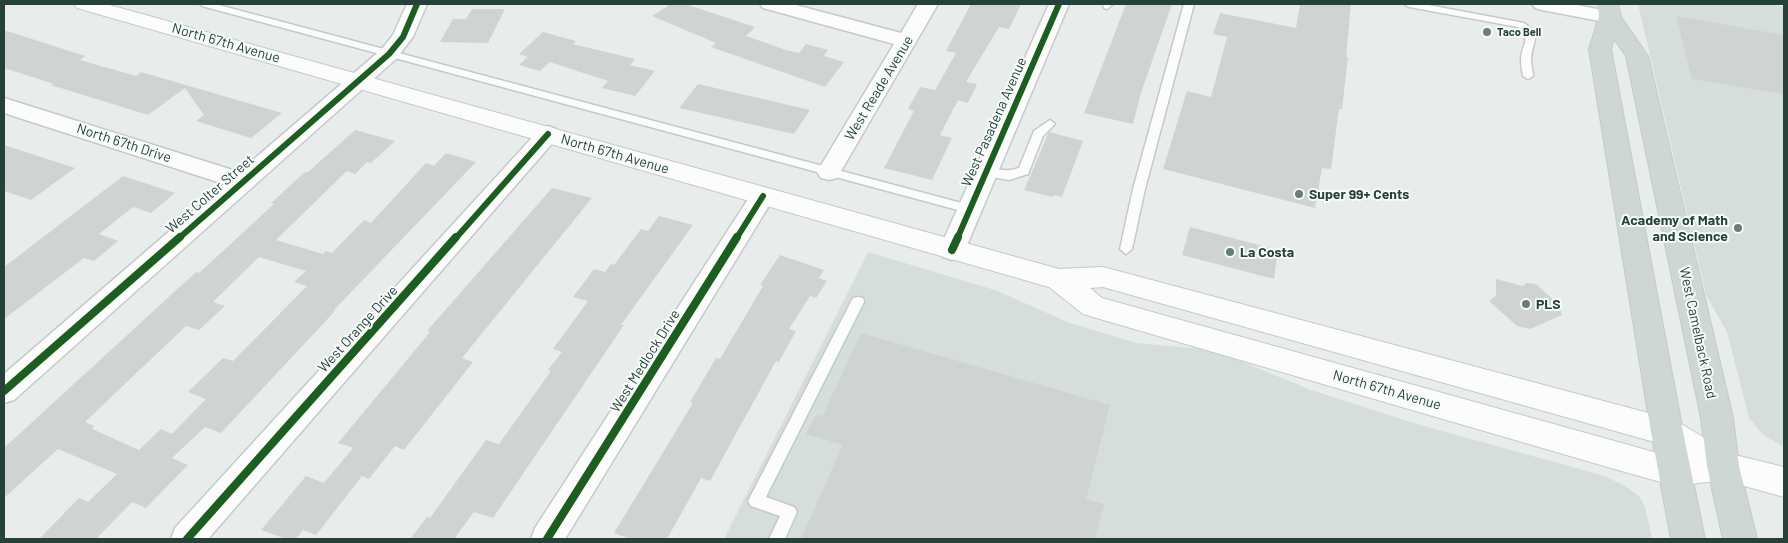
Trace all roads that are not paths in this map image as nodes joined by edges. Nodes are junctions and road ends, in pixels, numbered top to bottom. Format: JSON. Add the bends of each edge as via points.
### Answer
{"nodes":[{"id":1,"x":84,"y":4,"type":"edge"},
{"id":2,"x":204,"y":4,"type":"edge"},
{"id":3,"x":417,"y":4,"type":"edge"},
{"id":4,"x":770,"y":4,"type":"edge"},
{"id":5,"x":928,"y":4,"type":"edge"},
{"id":6,"x":1059,"y":4,"type":"edge"},
{"id":7,"x":1189,"y":4,"type":"edge"},
{"id":8,"x":1410,"y":4,"type":"edge"},
{"id":9,"x":1542,"y":4,"type":"edge"},
{"id":10,"x":1609,"y":10,"type":"edge"},
{"id":11,"x":907,"y":41,"type":"junction"},
{"id":12,"x":390,"y":54,"type":"junction"},
{"id":13,"x":1528,"y":76,"type":"dead end"},
{"id":14,"x":358,"y":81,"type":"junction"},
{"id":15,"x":4,"y":105,"type":"edge"},
{"id":16,"x":1050,"y":124,"type":"dead end"},
{"id":17,"x":548,"y":134,"type":"junction"},
{"id":18,"x":829,"y":172,"type":"junction"},
{"id":19,"x":985,"y":172,"type":"junction"},
{"id":20,"x":244,"y":182,"type":"junction"},
{"id":21,"x":763,"y":196,"type":"junction"},
{"id":22,"x":969,"y":210,"type":"junction"},
{"id":23,"x":1126,"y":249,"type":"dead end"},
{"id":24,"x":952,"y":250,"type":"junction"},
{"id":25,"x":1059,"y":280,"type":"junction"},
{"id":26,"x":858,"y":302,"type":"dead end"},
{"id":27,"x":4,"y":391,"type":"edge"},
{"id":28,"x":1667,"y":432,"type":"junction"},
{"id":29,"x":1723,"y":466,"type":"junction"},
{"id":30,"x":1675,"y":472,"type":"junction"},
{"id":31,"x":1784,"y":482,"type":"edge"},
{"id":32,"x":187,"y":539,"type":"edge"},
{"id":33,"x":547,"y":539,"type":"edge"},
{"id":34,"x":777,"y":539,"type":"edge"},
{"id":35,"x":1688,"y":539,"type":"edge"},
{"id":36,"x":1740,"y":539,"type":"edge"}],
"edges":[{"from":1,"to":14,"type":"main road","name":"North 67th Avenue"},
{"from":2,"to":12,"type":"lane"},
{"from":3,"to":12,"type":"street","name":"West Colter Street","via":[[403,37]]},
{"from":4,"to":11,"type":"street"},
{"from":5,"to":11,"type":"street","name":"West Reade Avenue"},
{"from":6,"to":19,"type":"street","name":"West Pasadena Avenue"},
{"from":7,"to":23,"type":"lane","via":[[1139,188]]},
{"from":8,"to":13,"type":"lane","via":[[1521,26],[1529,31],[1531,38],[1526,59]]},
{"from":9,"to":10,"type":"street"},
{"from":10,"to":28,"type":"main road","via":[[1600,49]]},
{"from":10,"to":29,"type":"main road","name":"West Camelback Road","via":[[1637,56],[1717,418]]},
{"from":11,"to":18,"type":"street","name":"West Reade Avenue"},
{"from":12,"to":14,"type":"street","name":"West Colter Street"},
{"from":12,"to":18,"type":"lane"},
{"from":14,"to":17,"type":"main road","name":"North 67th Avenue"},
{"from":14,"to":20,"type":"street","name":"West Colter Street"},
{"from":15,"to":20,"type":"street","name":"North 67th Drive"},
{"from":16,"to":19,"type":"lane","via":[[1038,134],[1024,171],[1009,176]]},
{"from":17,"to":21,"type":"main road","name":"North 67th Avenue"},
{"from":17,"to":32,"type":"street","name":"West Orange Drive"},
{"from":18,"to":22,"type":"lane"},
{"from":19,"to":22,"type":"street","name":"West Pasadena Avenue"},
{"from":20,"to":27,"type":"street","name":"West Colter Street"},
{"from":21,"to":24,"type":"main road","name":"North 67th Avenue"},
{"from":21,"to":33,"type":"street","name":"West Medlock Drive"},
{"from":22,"to":24,"type":"street","name":"West Pasadena Avenue"},
{"from":24,"to":25,"type":"main road","name":"North 67th Avenue"},
{"from":25,"to":28,"type":"main road","name":"North 67th Avenue","via":[[1103,277]]},
{"from":25,"to":30,"type":"main road","name":"North 67th Avenue","via":[[1093,306]]},
{"from":26,"to":34,"type":"lane","via":[[756,501],[789,512]]},
{"from":28,"to":29,"type":"main road","name":"North 67th Avenue"},
{"from":28,"to":30,"type":"main road"},
{"from":29,"to":30,"type":"main road","name":"North 67th Avenue"},
{"from":29,"to":31,"type":"main road","name":"North 67th Avenue"},
{"from":29,"to":36,"type":"main road","name":"West Camelback Road"},
{"from":30,"to":35,"type":"main road"}]}
